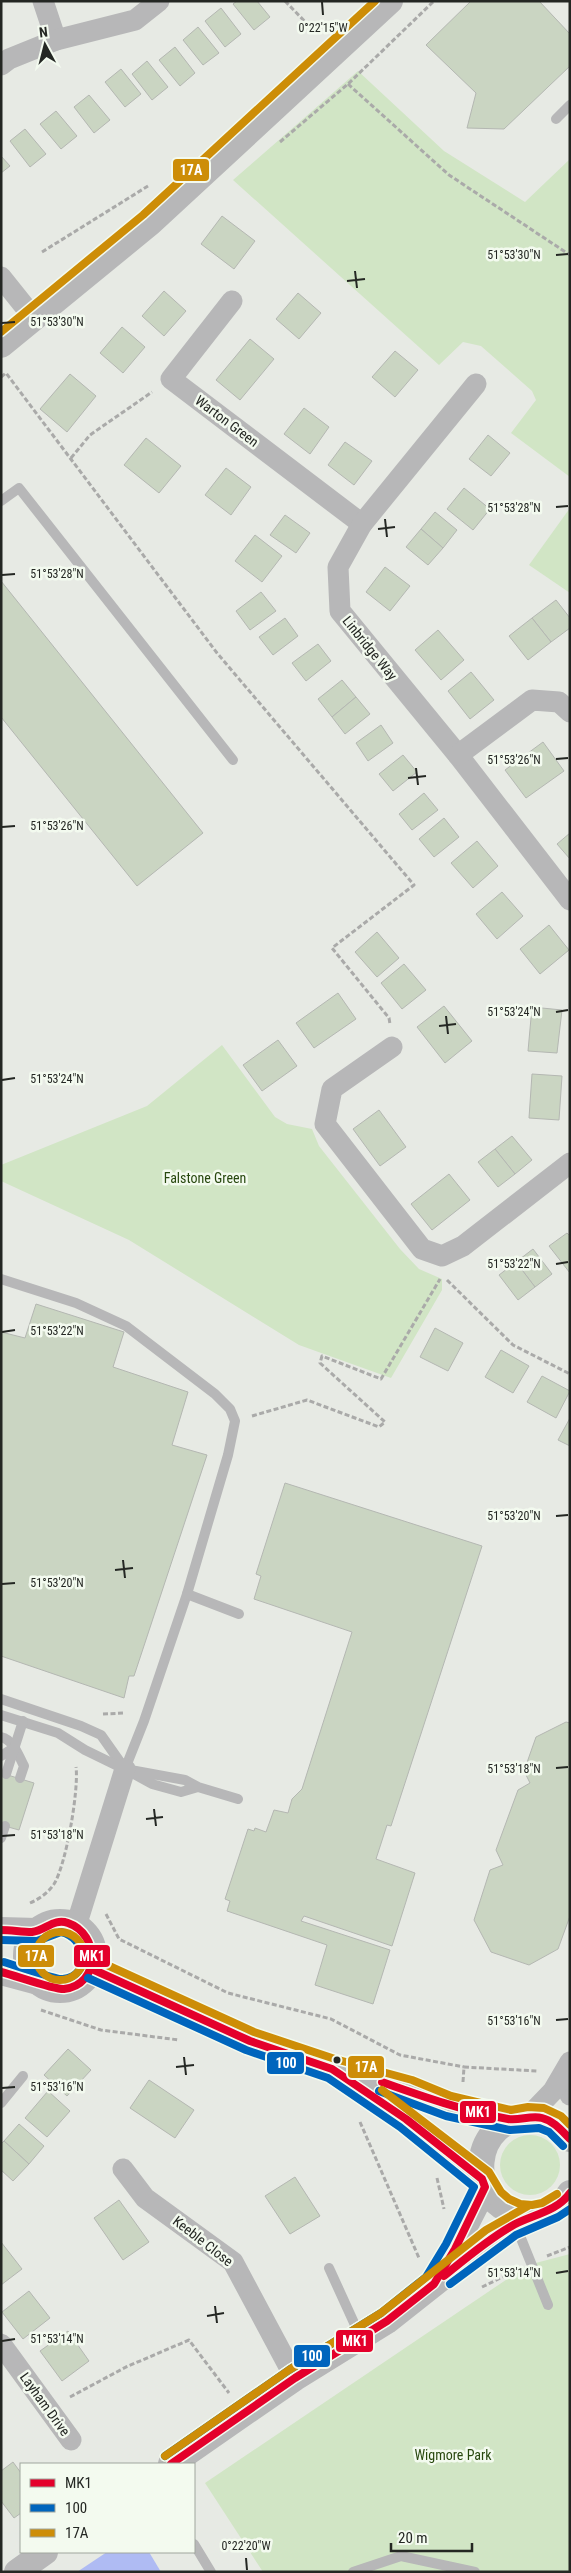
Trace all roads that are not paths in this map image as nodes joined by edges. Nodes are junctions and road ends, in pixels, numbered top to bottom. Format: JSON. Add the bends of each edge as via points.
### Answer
{"nodes":[{"id":1,"x":43,"y":1,"type":"edge"},
{"id":2,"x":159,"y":1,"type":"edge"},
{"id":3,"x":390,"y":1,"type":"edge"},
{"id":4,"x":56,"y":40,"type":"junction"},
{"id":5,"x":1,"y":65,"type":"edge"},
{"id":6,"x":570,"y":106,"type":"edge"},
{"id":7,"x":556,"y":119,"type":"dead end"},
{"id":8,"x":1,"y":277,"type":"edge"},
{"id":9,"x":232,"y":301,"type":"dead end"},
{"id":10,"x":33,"y":317,"type":"junction"},
{"id":11,"x":1,"y":345,"type":"edge"},
{"id":12,"x":476,"y":384,"type":"dead end"},
{"id":13,"x":1,"y":501,"type":"edge"},
{"id":14,"x":362,"y":524,"type":"junction"},
{"id":15,"x":570,"y":712,"type":"edge"},
{"id":16,"x":458,"y":755,"type":"junction"},
{"id":17,"x":233,"y":760,"type":"dead end"},
{"id":18,"x":570,"y":900,"type":"edge"},
{"id":19,"x":392,"y":1047,"type":"road end"},
{"id":20,"x":570,"y":1163,"type":"edge"},
{"id":21,"x":1,"y":1279,"type":"edge"},
{"id":22,"x":187,"y":1594,"type":"junction"},
{"id":23,"x":239,"y":1614,"type":"dead end"},
{"id":24,"x":1,"y":1699,"type":"edge"},
{"id":25,"x":1,"y":1715,"type":"edge"},
{"id":26,"x":23,"y":1721,"type":"junction"},
{"id":27,"x":1,"y":1737,"type":"edge"},
{"id":28,"x":15,"y":1747,"type":"junction"},
{"id":29,"x":1,"y":1756,"type":"edge"},
{"id":30,"x":124,"y":1769,"type":"junction"},
{"id":31,"x":6,"y":1774,"type":"dead end"},
{"id":32,"x":20,"y":1778,"type":"dead end"},
{"id":33,"x":238,"y":1799,"type":"dead end"},
{"id":34,"x":5,"y":1826,"type":"dead end"},
{"id":35,"x":1,"y":1838,"type":"edge"},
{"id":36,"x":76,"y":1926,"type":"junction"},
{"id":37,"x":1,"y":1930,"type":"edge"},
{"id":38,"x":36,"y":1931,"type":"junction"},
{"id":39,"x":92,"y":1969,"type":"junction"},
{"id":40,"x":1,"y":1972,"type":"edge"},
{"id":41,"x":38,"y":1982,"type":"junction"},
{"id":42,"x":570,"y":2062,"type":"edge"},
{"id":43,"x":332,"y":2069,"type":"junction"},
{"id":44,"x":23,"y":2076,"type":"dead end"},
{"id":45,"x":570,"y":2090,"type":"edge"},
{"id":46,"x":570,"y":2095,"type":"edge"},
{"id":47,"x":1,"y":2103,"type":"edge"},
{"id":48,"x":519,"y":2119,"type":"junction"},
{"id":49,"x":570,"y":2139,"type":"edge"},
{"id":50,"x":123,"y":2169,"type":"dead end"},
{"id":51,"x":483,"y":2183,"type":"junction"},
{"id":52,"x":570,"y":2193,"type":"edge"},
{"id":53,"x":541,"y":2217,"type":"edge"},
{"id":54,"x":329,"y":2268,"type":"dead end"},
{"id":55,"x":434,"y":2284,"type":"junction"},
{"id":56,"x":548,"y":2305,"type":"dead end"},
{"id":57,"x":361,"y":2337,"type":"junction"},
{"id":58,"x":1,"y":2344,"type":"edge"},
{"id":59,"x":294,"y":2378,"type":"junction"},
{"id":60,"x":71,"y":2440,"type":"dead end"},
{"id":61,"x":172,"y":2463,"type":"edge"},
{"id":62,"x":195,"y":2546,"type":"edge"},
{"id":63,"x":44,"y":2553,"type":"edge"},
{"id":64,"x":16,"y":2572,"type":"edge"},
{"id":65,"x":211,"y":2572,"type":"edge"},
{"id":66,"x":353,"y":2572,"type":"edge"},
{"id":67,"x":475,"y":2572,"type":"edge"}],
"edges":[{"from":1,"to":4,"type":"street"},
{"from":2,"to":4,"type":"street","via":[[134,20]]},
{"from":3,"to":10,"type":"street","via":[[150,223]]},
{"from":4,"to":5,"type":"street"},
{"from":6,"to":7,"type":"lane"},
{"from":8,"to":10,"type":"street"},
{"from":9,"to":14,"type":"street","name":"Warton Green","via":[[171,378]]},
{"from":10,"to":11,"type":"street"},
{"from":12,"to":14,"type":"street","name":"Linbridge Way"},
{"from":13,"to":17,"type":"lane","via":[[19,488]]},
{"from":14,"to":16,"type":"street","name":"Linbridge Way","via":[[338,567],[340,611]]},
{"from":15,"to":16,"type":"street","via":[[559,702],[532,700]]},
{"from":16,"to":18,"type":"street","name":"Linbridge Way"},
{"from":19,"to":20,"type":"street","via":[[332,1089],[325,1124],[422,1249],[442,1256],[463,1246]]},
{"from":21,"to":22,"type":"lane","via":[[76,1303],[126,1326],[230,1409],[235,1421],[228,1456]]},
{"from":22,"to":23,"type":"lane"},
{"from":22,"to":30,"type":"lane","via":[[144,1721]]},
{"from":24,"to":30,"type":"lane","via":[[101,1735]]},
{"from":25,"to":26,"type":"lane"},
{"from":26,"to":28,"type":"lane"},
{"from":26,"to":30,"type":"lane","via":[[58,1733]]},
{"from":27,"to":28,"type":"lane","via":[[7,1738]]},
{"from":28,"to":29,"type":"lane"},
{"from":28,"to":31,"type":"lane"},
{"from":28,"to":32,"type":"lane","via":[[24,1766]]},
{"from":30,"to":33,"type":"lane","via":[[152,1784],[181,1792],[198,1787]]},
{"from":30,"to":36,"type":"street"},
{"from":34,"to":35,"type":"lane"},
{"from":36,"to":38,"type":"street","via":[[56,1922]]},
{"from":36,"to":39,"type":"street","via":[[84,1932],[94,1949]]},
{"from":37,"to":38,"type":"street"},
{"from":38,"to":41,"type":"street","via":[[26,1951],[28,1968]]},
{"from":39,"to":41,"type":"street","via":[[86,1978],[68,1989],[47,1988]]},
{"from":39,"to":43,"type":"street","via":[[250,2041]]},
{"from":40,"to":41,"type":"street"},
{"from":42,"to":48,"type":"street","via":[[552,2091]]},
{"from":43,"to":48,"type":"street","via":[[409,2090],[448,2106]]},
{"from":43,"to":51,"type":"street","via":[[406,2119]]},
{"from":44,"to":47,"type":"lane"},
{"from":45,"to":46,"type":"street"},
{"from":48,"to":49,"type":"street","via":[[542,2118],[555,2124]]},
{"from":48,"to":51,"type":"street","via":[[496,2130],[485,2144],[480,2161]]},
{"from":50,"to":59,"type":"street","name":"Keeble Close","via":[[145,2198],[233,2262]]},
{"from":51,"to":53,"type":"street","via":[[493,2199],[504,2208],[518,2214]]},
{"from":51,"to":55,"type":"street","via":[[455,2249]]},
{"from":52,"to":53,"type":"street"},
{"from":53,"to":55,"type":"street","via":[[492,2238]]},
{"from":53,"to":56,"type":"lane"},
{"from":54,"to":57,"type":"lane"},
{"from":55,"to":57,"type":"street"},
{"from":57,"to":59,"type":"street"},
{"from":58,"to":60,"type":"street","name":"Layham Drive"},
{"from":59,"to":61,"type":"street"},
{"from":62,"to":65,"type":"lane"},
{"from":63,"to":64,"type":"street"},
{"from":66,"to":67,"type":"lane","via":[[401,2556]]}]}
